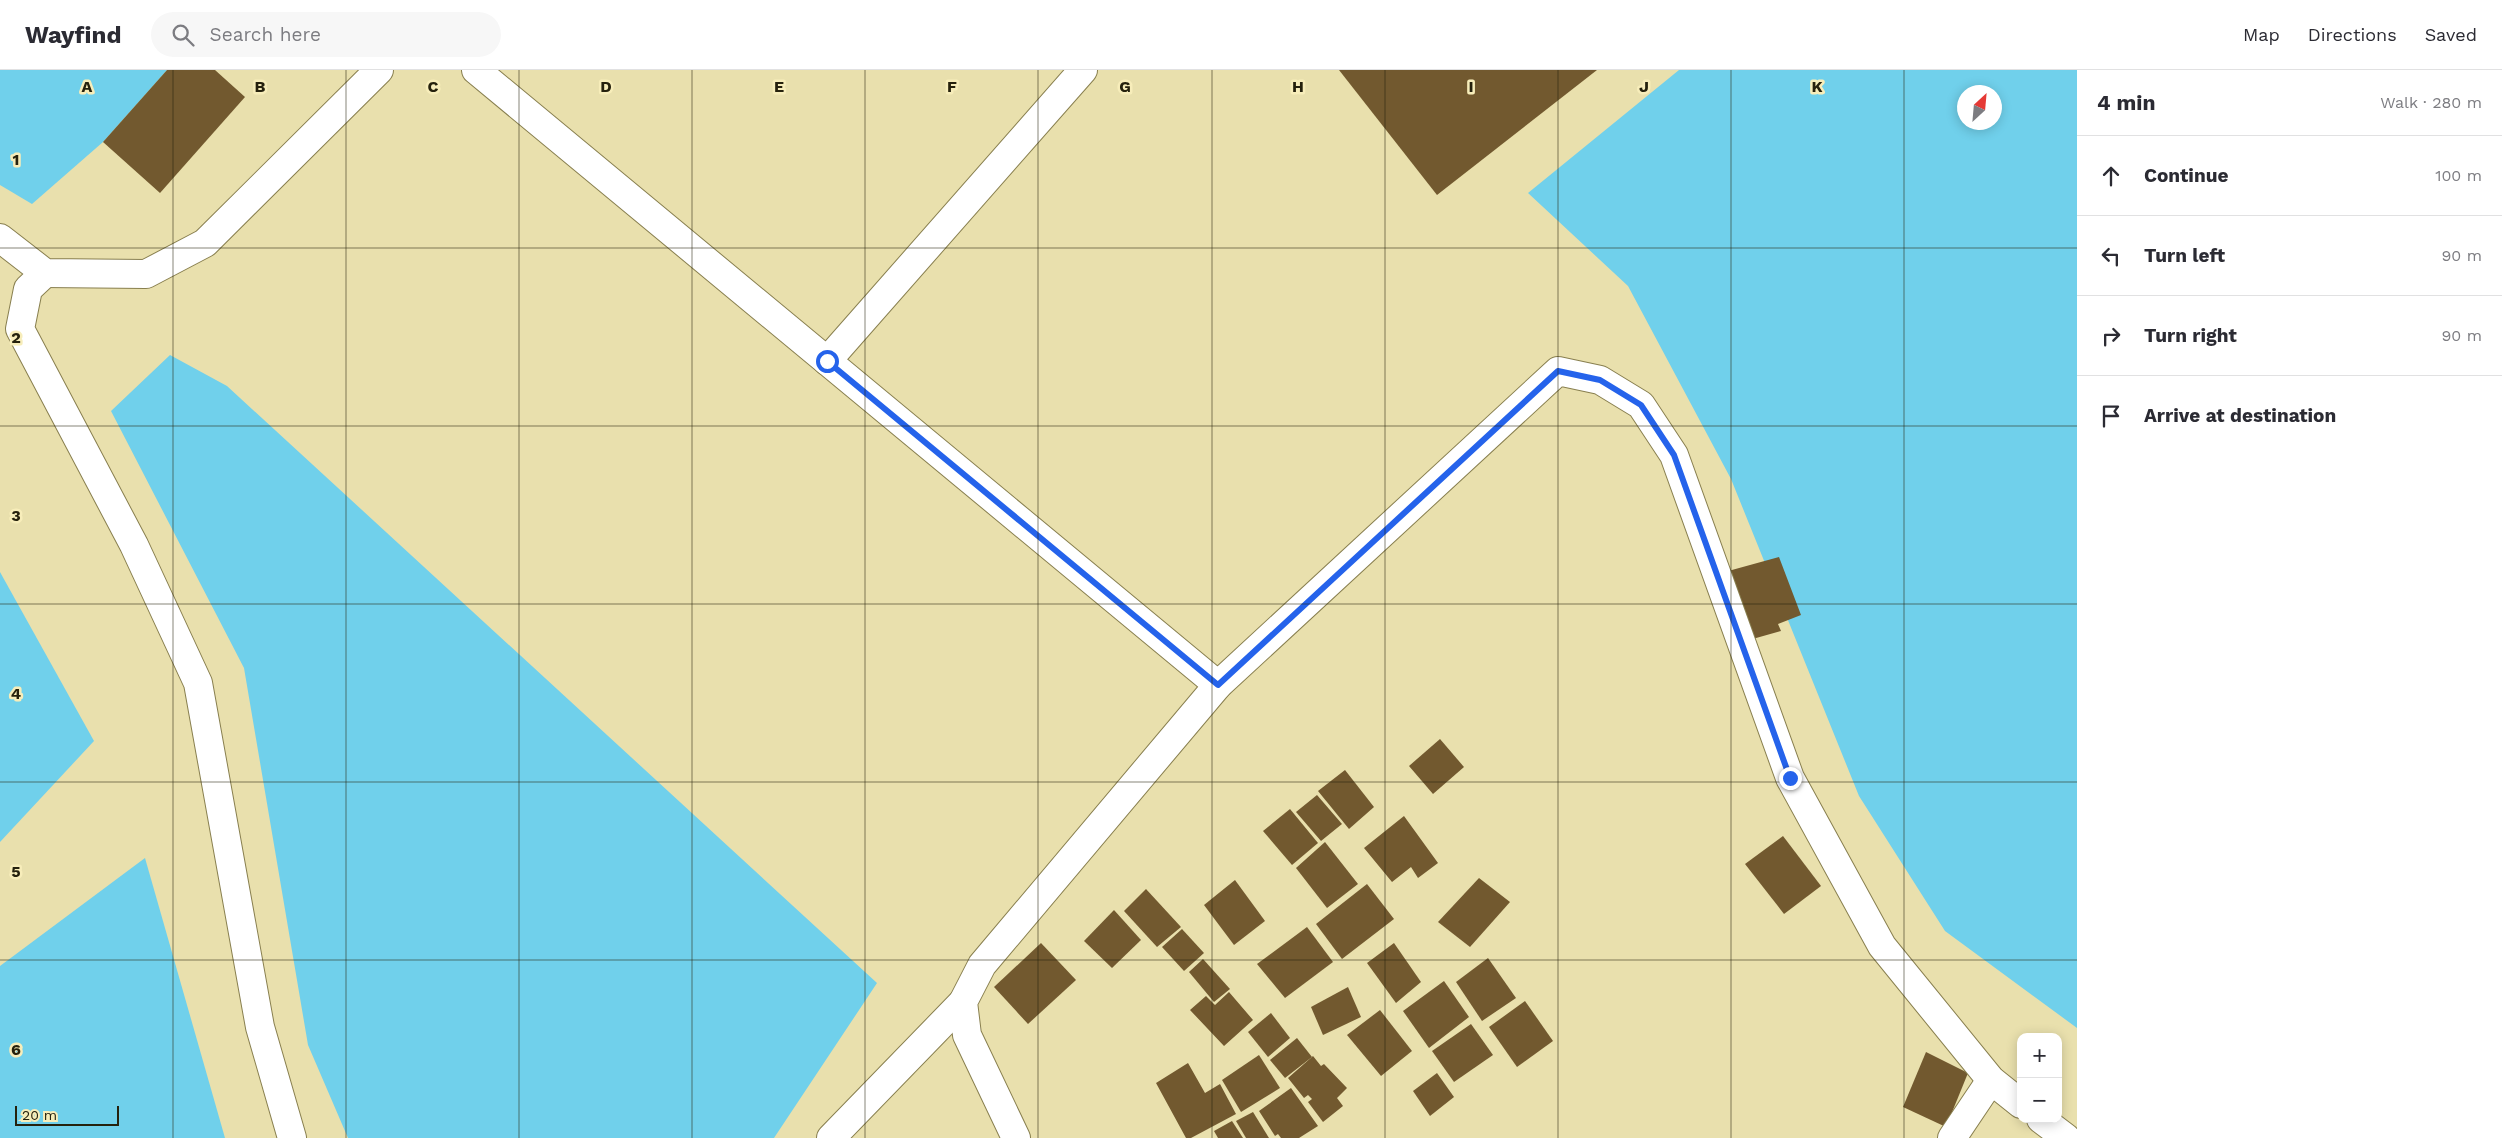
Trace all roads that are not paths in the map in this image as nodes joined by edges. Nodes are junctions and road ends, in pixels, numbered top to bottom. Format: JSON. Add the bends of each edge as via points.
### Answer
{"nodes":[{"id":1,"x":379,"y":70,"type":"edge"},
{"id":2,"x":476,"y":70,"type":"edge"},
{"id":3,"x":1083,"y":70,"type":"edge"},
{"id":4,"x":0,"y":238,"type":"edge"},
{"id":5,"x":45,"y":273,"type":"junction"},
{"id":6,"x":827,"y":361,"type":"junction"},
{"id":7,"x":1218,"y":685,"type":"junction"},
{"id":8,"x":963,"y":1002,"type":"junction"},
{"id":9,"x":1991,"y":1080,"type":"junction"},
{"id":10,"x":2017,"y":1101,"type":"edge"},
{"id":11,"x":2046,"y":1123,"type":"edge"},
{"id":12,"x":292,"y":1138,"type":"edge"},
{"id":13,"x":831,"y":1138,"type":"edge"},
{"id":14,"x":1016,"y":1138,"type":"edge"},
{"id":15,"x":1952,"y":1138,"type":"edge"},
{"id":16,"x":2066,"y":1138,"type":"edge"}],
"edges":[{"from":1,"to":5,"type":"street","via":[[206,243],[146,274]]},
{"from":2,"to":6,"type":"street"},
{"from":3,"to":6,"type":"street"},
{"from":4,"to":5,"type":"street"},
{"from":5,"to":12,"type":"street","via":[[28,289],[20,329],[134,545],[198,683],[260,1027]]},
{"from":6,"to":7,"type":"street"},
{"from":7,"to":8,"type":"street","via":[[982,965]]},
{"from":7,"to":9,"type":"street","via":[[1558,371],[1600,380],[1641,405],[1674,455],[1790,778],[1882,946]]},
{"from":8,"to":13,"type":"street"},
{"from":8,"to":14,"type":"street","via":[[967,1035]]},
{"from":9,"to":10,"type":"street"},
{"from":9,"to":15,"type":"street"},
{"from":11,"to":16,"type":"street"}]}
